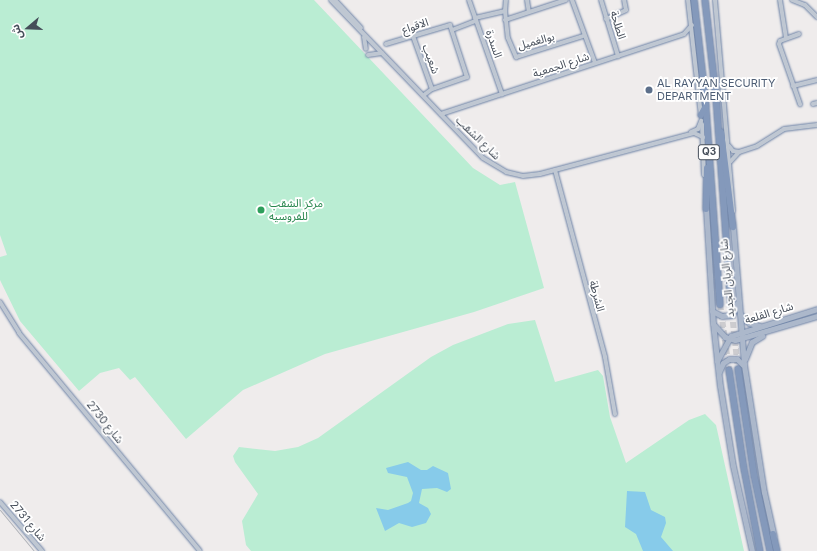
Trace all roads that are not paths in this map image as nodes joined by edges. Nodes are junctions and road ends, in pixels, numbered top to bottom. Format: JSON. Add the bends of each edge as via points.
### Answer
{"nodes":[{"id":1,"x":331,"y":0,"type":"edge"},
{"id":2,"x":335,"y":0,"type":"edge"},
{"id":3,"x":469,"y":0,"type":"edge"},
{"id":4,"x":527,"y":0,"type":"edge"},
{"id":5,"x":566,"y":0,"type":"edge"},
{"id":6,"x":572,"y":0,"type":"edge"},
{"id":7,"x":600,"y":0,"type":"edge"},
{"id":8,"x":624,"y":0,"type":"edge"},
{"id":9,"x":688,"y":0,"type":"edge"},
{"id":10,"x":694,"y":0,"type":"edge"},
{"id":11,"x":705,"y":0,"type":"edge"},
{"id":12,"x":715,"y":0,"type":"edge"},
{"id":13,"x":780,"y":0,"type":"edge"},
{"id":14,"x":792,"y":0,"type":"edge"},
{"id":15,"x":506,"y":2,"type":"edge"},
{"id":16,"x":505,"y":11,"type":"junction"},
{"id":17,"x":529,"y":12,"type":"junction"},
{"id":18,"x":817,"y":17,"type":"edge"},
{"id":19,"x":606,"y":19,"type":"junction"},
{"id":20,"x":350,"y":20,"type":"junction"},
{"id":21,"x":476,"y":20,"type":"junction"},
{"id":22,"x":505,"y":20,"type":"junction"},
{"id":23,"x":692,"y":25,"type":"junction"},
{"id":24,"x":452,"y":30,"type":"junction"},
{"id":25,"x":684,"y":34,"type":"junction"},
{"id":26,"x":799,"y":34,"type":"dead end"},
{"id":27,"x":412,"y":36,"type":"junction"},
{"id":28,"x":583,"y":36,"type":"junction"},
{"id":29,"x":786,"y":38,"type":"junction"},
{"id":30,"x":694,"y":40,"type":"junction"},
{"id":31,"x":386,"y":44,"type":"dead end"},
{"id":32,"x":366,"y":49,"type":"dead end"},
{"id":33,"x":383,"y":54,"type":"junction"},
{"id":34,"x":368,"y":55,"type":"dead end"},
{"id":35,"x":618,"y":56,"type":"junction"},
{"id":36,"x":595,"y":64,"type":"junction"},
{"id":37,"x":817,"y":80,"type":"edge"},
{"id":38,"x":793,"y":86,"type":"junction"},
{"id":39,"x":432,"y":89,"type":"junction"},
{"id":40,"x":425,"y":94,"type":"junction"},
{"id":41,"x":502,"y":94,"type":"junction"},
{"id":42,"x":800,"y":104,"type":"dead end"},
{"id":43,"x":706,"y":106,"type":"junction"},
{"id":44,"x":442,"y":114,"type":"junction"},
{"id":45,"x":717,"y":119,"type":"junction"},
{"id":46,"x":703,"y":120,"type":"junction"},
{"id":47,"x":817,"y":125,"type":"edge"},
{"id":48,"x":456,"y":128,"type":"junction"},
{"id":49,"x":703,"y":137,"type":"junction"},
{"id":50,"x":653,"y":143,"type":"junction"},
{"id":51,"x":728,"y":145,"type":"junction"},
{"id":52,"x":739,"y":152,"type":"junction"},
{"id":53,"x":589,"y":160,"type":"junction"},
{"id":54,"x":730,"y":162,"type":"junction"},
{"id":55,"x":562,"y":168,"type":"junction"},
{"id":56,"x":554,"y":170,"type":"junction"},
{"id":57,"x":547,"y":172,"type":"junction"},
{"id":58,"x":556,"y":177,"type":"junction"},
{"id":59,"x":706,"y":209,"type":"junction"},
{"id":60,"x":732,"y":227,"type":"junction"},
{"id":61,"x":738,"y":296,"type":"junction"},
{"id":62,"x":0,"y":302,"type":"edge"},
{"id":63,"x":720,"y":304,"type":"tunnel mouth"},
{"id":64,"x":731,"y":304,"type":"tunnel mouth"},
{"id":65,"x":817,"y":309,"type":"edge"},
{"id":66,"x":712,"y":311,"type":"junction"},
{"id":67,"x":739,"y":312,"type":"junction"},
{"id":68,"x":817,"y":316,"type":"edge"},
{"id":69,"x":713,"y":323,"type":"junction"},
{"id":70,"x":761,"y":326,"type":"junction"},
{"id":71,"x":741,"y":332,"type":"junction"},
{"id":72,"x":767,"y":333,"type":"junction"},
{"id":73,"x":742,"y":338,"type":"junction"},
{"id":74,"x":728,"y":339,"type":"junction"},
{"id":75,"x":717,"y":362,"type":"junction"},
{"id":76,"x":742,"y":367,"type":"junction"},
{"id":77,"x":729,"y":370,"type":"tunnel mouth"},
{"id":78,"x":719,"y":373,"type":"junction"},
{"id":79,"x":615,"y":414,"type":"dead end"},
{"id":80,"x":0,"y":502,"type":"edge"},
{"id":81,"x":773,"y":534,"type":"joint"},
{"id":82,"x":42,"y":551,"type":"edge"},
{"id":83,"x":200,"y":551,"type":"edge"},
{"id":84,"x":752,"y":551,"type":"edge"},
{"id":85,"x":760,"y":551,"type":"edge"},
{"id":86,"x":770,"y":551,"type":"edge"},
{"id":87,"x":777,"y":551,"type":"edge"}],
"edges":[{"from":1,"to":20,"type":"street","name":"شارع الشقب"},
{"from":2,"to":40,"type":"street","name":"شارع الشقب"},
{"from":3,"to":21,"type":"street","name":"السدرة"},
{"from":4,"to":17,"type":"street"},
{"from":5,"to":17,"type":"street"},
{"from":6,"to":28,"type":"street"},
{"from":7,"to":19,"type":"street","name":"الطلحة"},
{"from":8,"to":19,"type":"street","via":[[626,10]]},
{"from":9,"to":23,"type":"street","name":"شارع الريان الجديد"},
{"from":10,"to":43,"type":"highway","name":"شارع الريان الجديد","number":"Q3"},
{"from":11,"to":45,"type":"highway","name":"شارع الريان الجديد","number":"Q3"},
{"from":12,"to":51,"type":"street","name":"شارع الريان الجديد"},
{"from":13,"to":29,"type":"street"},
{"from":14,"to":18,"type":"street","via":[[805,5]]},
{"from":15,"to":16,"type":"street"},
{"from":16,"to":21,"type":"street"},
{"from":16,"to":22,"type":"street","name":"بوالغميل"},
{"from":17,"to":22,"type":"street"},
{"from":19,"to":35,"type":"street","name":"الطلحة"},
{"from":20,"to":32,"type":"street","via":[[365,39]]},
{"from":20,"to":33,"type":"street","name":"شارع الشقب"},
{"from":21,"to":24,"type":"street"},
{"from":21,"to":41,"type":"street","name":"السدرة"},
{"from":22,"to":28,"type":"street","name":"بوالغميل","via":[[511,48],[516,56]]},
{"from":23,"to":25,"type":"street","name":"شارع الجمعية"},
{"from":23,"to":30,"type":"street","name":"شارع الريان الجديد"},
{"from":24,"to":27,"type":"street","name":"الاقواع","via":[[450,25]]},
{"from":24,"to":39,"type":"street","via":[[467,77]]},
{"from":25,"to":30,"type":"street"},
{"from":25,"to":35,"type":"street","name":"شارع الجمعية"},
{"from":26,"to":29,"type":"street"},
{"from":27,"to":31,"type":"street","name":"الاقواع"},
{"from":27,"to":39,"type":"street","name":"شعيب"},
{"from":28,"to":36,"type":"street"},
{"from":29,"to":38,"type":"street","via":[[780,41],[780,47]]},
{"from":30,"to":46,"type":"street","name":"شارع الريان الجديد"},
{"from":33,"to":34,"type":"street"},
{"from":33,"to":44,"type":"street","name":"شارع الشقب"},
{"from":35,"to":36,"type":"street","name":"شارع الجمعية"},
{"from":36,"to":41,"type":"street","name":"شارع الجمعية"},
{"from":37,"to":38,"type":"street"},
{"from":38,"to":42,"type":"street"},
{"from":39,"to":40,"type":"street"},
{"from":40,"to":44,"type":"street","name":"شارع الشقب"},
{"from":41,"to":44,"type":"street","name":"شارع الجمعية"},
{"from":43,"to":46,"type":"highway","name":"شارع الريان الجديد","number":"Q3"},
{"from":43,"to":46,"type":"highway"},
{"from":44,"to":48,"type":"street","name":"شارع الشقب"},
{"from":45,"to":60,"type":"highway","via":[[725,143]]},
{"from":45,"to":64,"type":"highway","name":"شارع الريان الجديد","number":"Q3"},
{"from":46,"to":49,"type":"street","name":"شارع الريان الجديد"},
{"from":46,"to":50,"type":"street","name":"شارع الشقب","via":[[694,131]]},
{"from":46,"to":59,"type":"highway"},
{"from":46,"to":63,"type":"highway","name":"شارع الريان الجديد","number":"Q3"},
{"from":47,"to":52,"type":"street","via":[[784,129],[757,146]]},
{"from":48,"to":53,"type":"street","name":"شارع الشقب","via":[[488,160],[511,172],[536,173]]},
{"from":48,"to":57,"type":"street","name":"شارع الشقب","via":[[483,158],[498,169],[519,175]]},
{"from":49,"to":50,"type":"street","name":"شارع الشقب","via":[[694,133]]},
{"from":49,"to":59,"type":"street","name":"شارع الريان الجديد"},
{"from":50,"to":53,"type":"street","name":"شارع الشقب"},
{"from":51,"to":52,"type":"street"},
{"from":51,"to":54,"type":"street","name":"شارع الريان الجديد"},
{"from":52,"to":54,"type":"street"},
{"from":53,"to":55,"type":"street","name":"شارع الشقب"},
{"from":54,"to":60,"type":"street","name":"شارع الريان الجديد"},
{"from":55,"to":56,"type":"street","name":"شارع الشقب"},
{"from":55,"to":58,"type":"street"},
{"from":56,"to":57,"type":"street","name":"شارع الشقب"},
{"from":56,"to":58,"type":"street","name":"الشرطة"},
{"from":57,"to":58,"type":"street"},
{"from":58,"to":79,"type":"street","name":"الشرطة","via":[[605,357]]},
{"from":59,"to":66,"type":"main road","name":"شارع الريان الجديد"},
{"from":60,"to":61,"type":"main road","name":"شارع الريان الجديد"},
{"from":61,"to":66,"type":"main road","via":[[732,315],[722,316]]},
{"from":61,"to":67,"type":"main road","name":"شارع الريان الجديد"},
{"from":62,"to":83,"type":"street","name":"شارع 2730","via":[[19,333]]},
{"from":65,"to":70,"type":"main road","name":"شارع القلعة"},
{"from":66,"to":69,"type":"main road","name":"شارع الريان الجديد"},
{"from":67,"to":70,"type":"main road","via":[[749,323]]},
{"from":67,"to":71,"type":"main road","name":"شارع الريان الجديد"},
{"from":68,"to":72,"type":"main road","name":"شارع القلعة"},
{"from":69,"to":74,"type":"main road"},
{"from":69,"to":75,"type":"main road","name":"شارع الريان الجديد"},
{"from":70,"to":71,"type":"main road","name":"شارع القلعة"},
{"from":71,"to":73,"type":"main road","name":"شارع الريان الجديد"},
{"from":71,"to":74,"type":"main road","name":"شارع القلعة"},
{"from":72,"to":73,"type":"main road","name":"شارع القلعة"},
{"from":72,"to":76,"type":"main road","via":[[750,345]]},
{"from":73,"to":74,"type":"main road","name":"شارع القلعة"},
{"from":73,"to":76,"type":"main road","name":"شارع الريان الجديد"},
{"from":74,"to":75,"type":"main road"},
{"from":75,"to":78,"type":"main road","name":"شارع الريان الجديد"},
{"from":76,"to":78,"type":"main road","via":[[740,361],[729,359],[723,363]]},
{"from":76,"to":81,"type":"main road","name":"شارع الريان الجديد"},
{"from":76,"to":86,"type":"highway","name":"شارع الريان الجديد","via":[[754,474]]},
{"from":77,"to":85,"type":"highway"},
{"from":78,"to":84,"type":"main road","name":"شارع الريان الجديد","via":[[727,434]]},
{"from":80,"to":82,"type":"street","name":"شارع 2731"},
{"from":81,"to":87,"type":"highway"}]}
